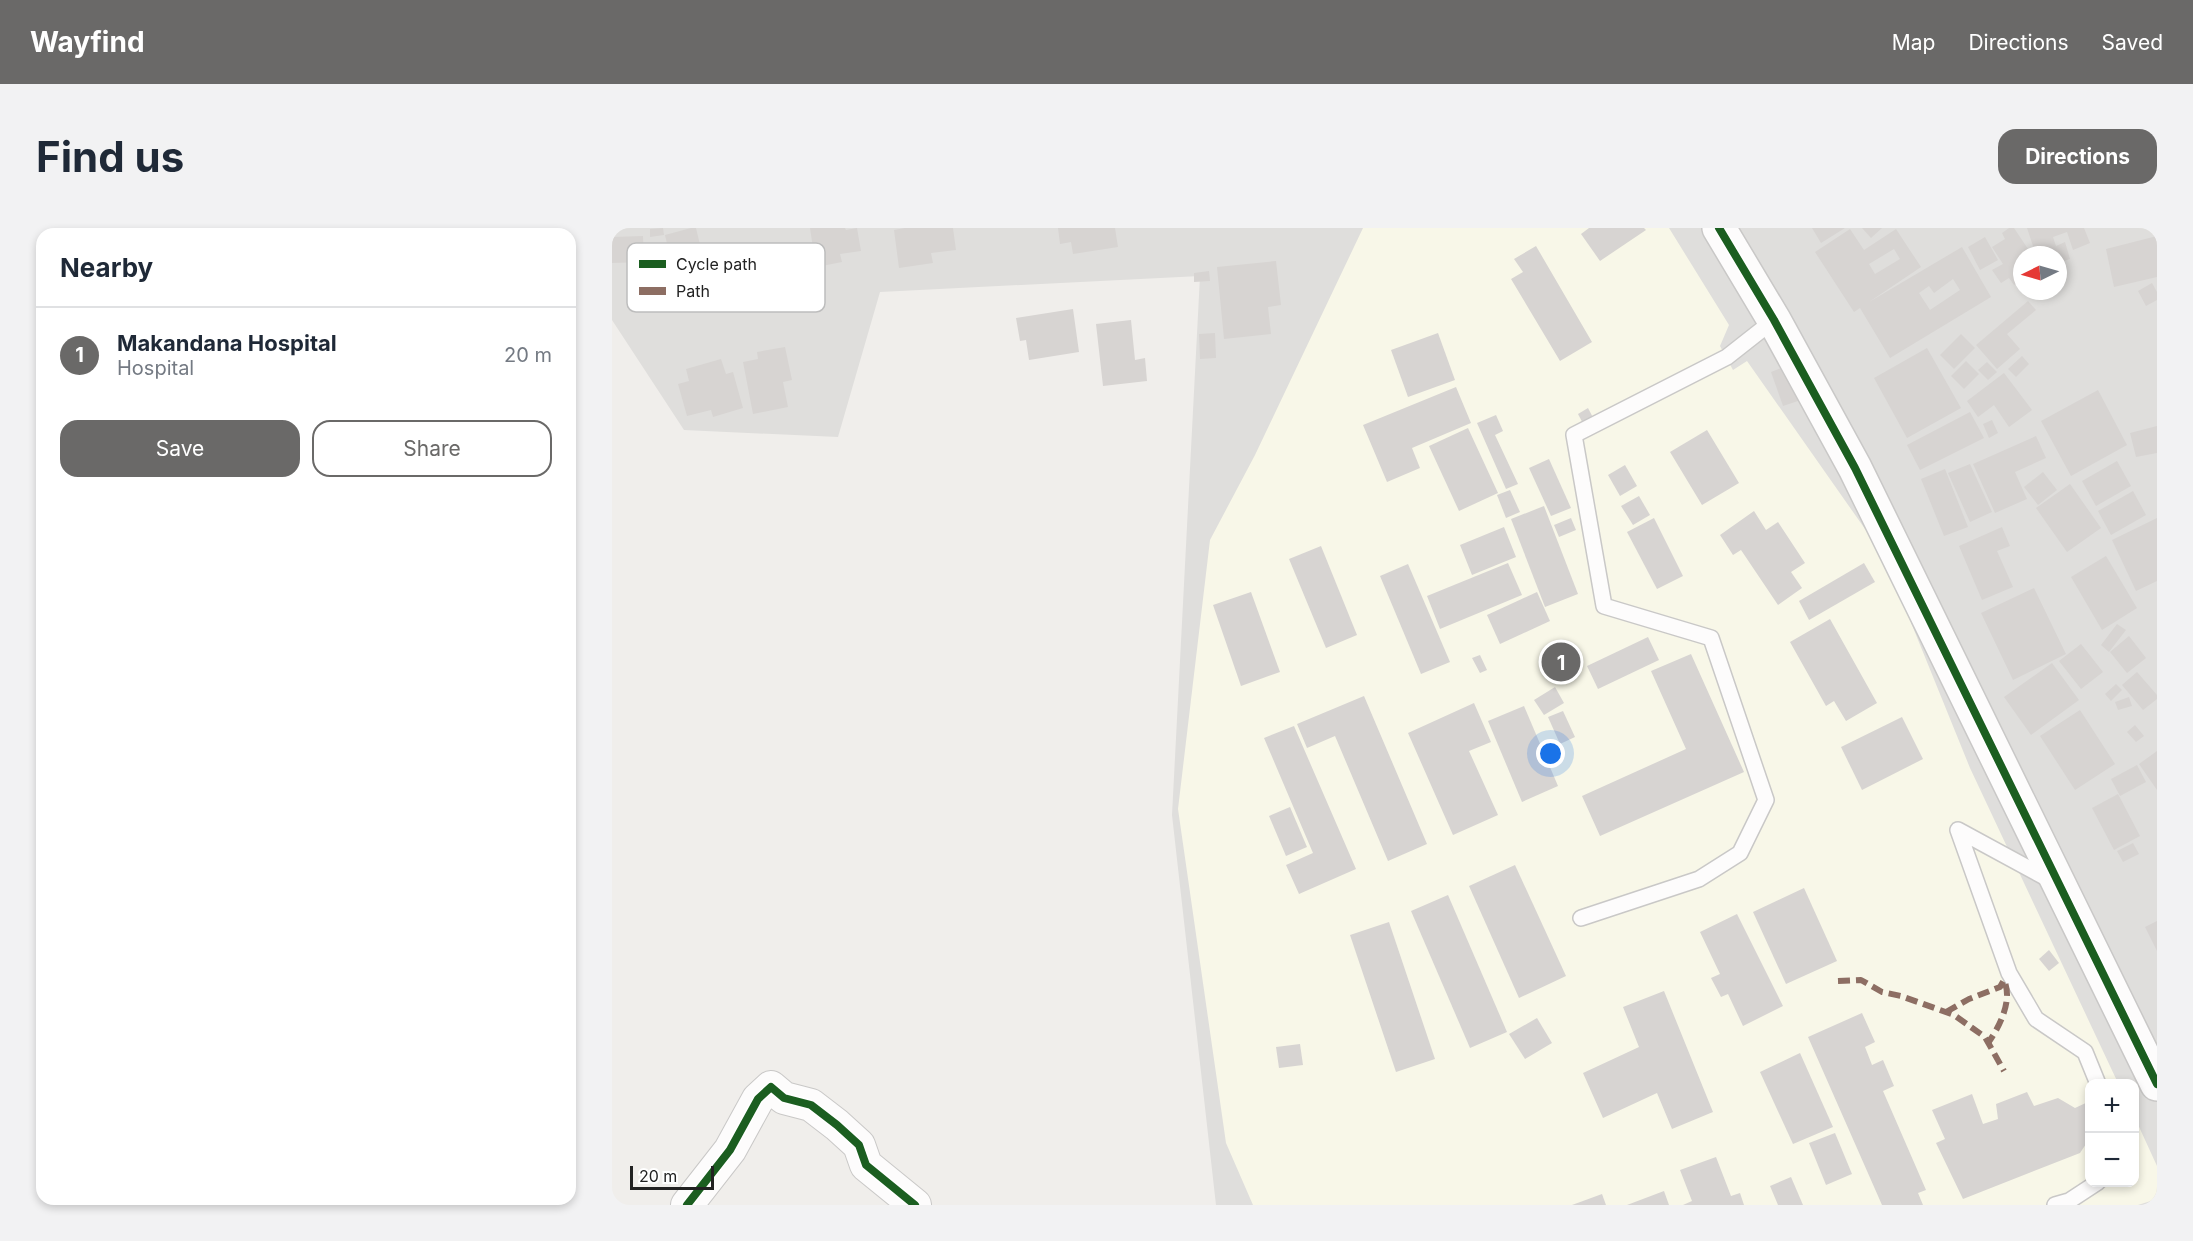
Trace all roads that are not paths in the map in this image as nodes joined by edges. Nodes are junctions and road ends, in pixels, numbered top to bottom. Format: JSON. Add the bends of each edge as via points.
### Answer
{"nodes":[{"id":1,"x":1719,"y":228,"type":"edge"},
{"id":2,"x":1774,"y":320,"type":"junction"},
{"id":3,"x":2060,"y":885,"type":"junction"},
{"id":4,"x":1581,"y":918,"type":"dead end"},
{"id":5,"x":2096,"y":1079,"type":"edge"},
{"id":6,"x":2157,"y":1084,"type":"edge"},
{"id":7,"x":2090,"y":1187,"type":"edge"},
{"id":8,"x":687,"y":1205,"type":"edge"},
{"id":9,"x":915,"y":1205,"type":"edge"},
{"id":10,"x":2055,"y":1205,"type":"edge"}],
"edges":[{"from":1,"to":2,"type":"street"},
{"from":2,"to":3,"type":"street","via":[[1855,468]]},
{"from":2,"to":4,"type":"lane","via":[[1727,357],[1574,435],[1604,606],[1711,638],[1766,800],[1740,853],[1699,879]]},
{"from":3,"to":5,"type":"lane","via":[[1958,830],[2009,973],[2036,1019],[2085,1052]]},
{"from":3,"to":6,"type":"street"},
{"from":7,"to":10,"type":"lane"},
{"from":8,"to":9,"type":"street","via":[[730,1150],[758,1099],[771,1087],[784,1098],[811,1105],[837,1125],[859,1145],[866,1166]]}]}
